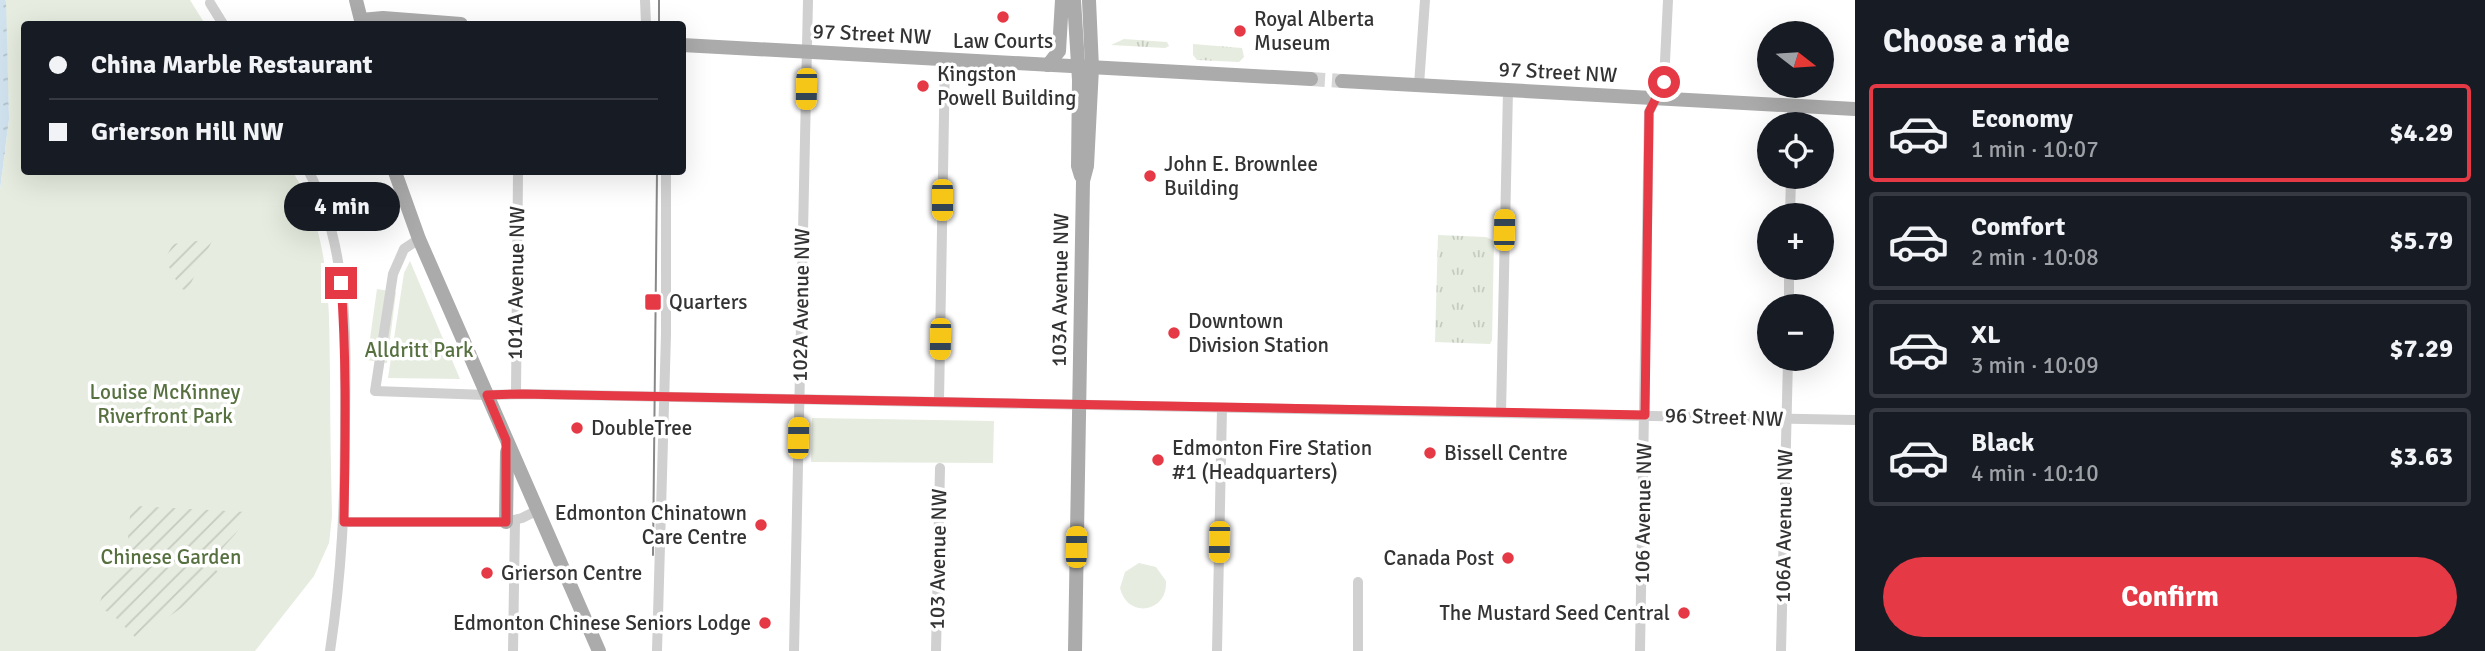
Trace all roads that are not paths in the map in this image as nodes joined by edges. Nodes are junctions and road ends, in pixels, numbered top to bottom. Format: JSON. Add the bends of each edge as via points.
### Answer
{"nodes":[{"id":1,"x":356,"y":0,"type":"edge"},
{"id":2,"x":645,"y":0,"type":"edge"},
{"id":3,"x":808,"y":0,"type":"edge"},
{"id":4,"x":1062,"y":0,"type":"edge"},
{"id":5,"x":1074,"y":0,"type":"edge"},
{"id":6,"x":1089,"y":0,"type":"edge"},
{"id":7,"x":1425,"y":0,"type":"edge"},
{"id":8,"x":1668,"y":0,"type":"edge"},
{"id":9,"x":210,"y":3,"type":"dead end"},
{"id":10,"x":221,"y":21,"type":"edge"},
{"id":11,"x":361,"y":21,"type":"edge"},
{"id":12,"x":366,"y":21,"type":"edge"},
{"id":13,"x":422,"y":21,"type":"edge"},
{"id":14,"x":646,"y":21,"type":"edge"},
{"id":15,"x":686,"y":45,"type":"edge"},
{"id":16,"x":806,"y":51,"type":"junction"},
{"id":17,"x":945,"y":59,"type":"junction"},
{"id":18,"x":1048,"y":65,"type":"junction"},
{"id":19,"x":1085,"y":67,"type":"junction"},
{"id":20,"x":1311,"y":79,"type":"tunnel mouth"},
{"id":21,"x":1342,"y":81,"type":"tunnel mouth"},
{"id":22,"x":1419,"y":85,"type":"junction"},
{"id":23,"x":1508,"y":90,"type":"junction"},
{"id":24,"x":1656,"y":98,"type":"junction"},
{"id":25,"x":1793,"y":106,"type":"junction"},
{"id":26,"x":1855,"y":109,"type":"edge"},
{"id":27,"x":1793,"y":112,"type":"edge"},
{"id":28,"x":311,"y":175,"type":"edge"},
{"id":29,"x":396,"y":175,"type":"edge"},
{"id":30,"x":518,"y":175,"type":"edge"},
{"id":31,"x":666,"y":175,"type":"edge"},
{"id":32,"x":419,"y":239,"type":"junction"},
{"id":33,"x":1788,"y":371,"type":"edge"},
{"id":34,"x":516,"y":394,"type":"junction"},
{"id":35,"x":487,"y":395,"type":"junction"},
{"id":36,"x":663,"y":397,"type":"junction"},
{"id":37,"x":799,"y":400,"type":"junction"},
{"id":38,"x":939,"y":401,"type":"junction"},
{"id":39,"x":1079,"y":405,"type":"junction"},
{"id":40,"x":1222,"y":408,"type":"junction"},
{"id":41,"x":1502,"y":413,"type":"junction"},
{"id":42,"x":1645,"y":415,"type":"junction"},
{"id":43,"x":1786,"y":418,"type":"junction"},
{"id":44,"x":1855,"y":420,"type":"edge"},
{"id":45,"x":506,"y":440,"type":"junction"},
{"id":46,"x":940,"y":468,"type":"dead end"},
{"id":47,"x":536,"y":511,"type":"junction"},
{"id":48,"x":510,"y":521,"type":"junction"},
{"id":49,"x":344,"y":522,"type":"junction"},
{"id":50,"x":1358,"y":582,"type":"dead end"},
{"id":51,"x":330,"y":651,"type":"edge"},
{"id":52,"x":513,"y":651,"type":"edge"},
{"id":53,"x":598,"y":651,"type":"edge"},
{"id":54,"x":657,"y":651,"type":"edge"},
{"id":55,"x":794,"y":651,"type":"edge"},
{"id":56,"x":936,"y":651,"type":"edge"},
{"id":57,"x":1074,"y":651,"type":"edge"},
{"id":58,"x":1217,"y":651,"type":"edge"},
{"id":59,"x":1358,"y":651,"type":"edge"},
{"id":60,"x":1640,"y":651,"type":"edge"},
{"id":61,"x":1781,"y":651,"type":"edge"}],
"edges":[{"from":1,"to":11,"type":"main road"},
{"from":2,"to":14,"type":"street"},
{"from":3,"to":16,"type":"street","name":"102A Avenue NW"},
{"from":4,"to":18,"type":"main road","via":[[1059,51]]},
{"from":5,"to":19,"type":"main road","name":"103A Avenue NW"},
{"from":6,"to":19,"type":"main road","name":"103A Avenue NW"},
{"from":7,"to":22,"type":"street"},
{"from":8,"to":24,"type":"street","name":"106 Avenue NW","via":[[1664,82]]},
{"from":9,"to":10,"type":"street"},
{"from":12,"to":13,"type":"main road"},
{"from":15,"to":16,"type":"main road","name":"97 Street NW"},
{"from":16,"to":17,"type":"main road","name":"97 Street NW"},
{"from":16,"to":37,"type":"street","name":"102A Avenue NW"},
{"from":17,"to":18,"type":"main road","name":"97 Street NW"},
{"from":17,"to":38,"type":"street"},
{"from":18,"to":19,"type":"main road","name":"97 Street NW"},
{"from":19,"to":20,"type":"main road","name":"97 Street NW"},
{"from":19,"to":39,"type":"main road","name":"103A Avenue NW","via":[[1087,166]]},
{"from":21,"to":22,"type":"main road","name":"97 Street NW"},
{"from":22,"to":23,"type":"main road","name":"97 Street NW"},
{"from":23,"to":24,"type":"main road","name":"97 Street NW"},
{"from":23,"to":41,"type":"street"},
{"from":24,"to":25,"type":"main road","name":"97 Street NW"},
{"from":24,"to":42,"type":"street","name":"106 Avenue NW","via":[[1649,112]]},
{"from":25,"to":26,"type":"main road","name":"97 Street NW"},
{"from":25,"to":27,"type":"street"},
{"from":28,"to":49,"type":"street","via":[[329,216],[339,260],[344,329]]},
{"from":29,"to":32,"type":"main road"},
{"from":30,"to":34,"type":"street","name":"101A Avenue NW"},
{"from":31,"to":36,"type":"street"},
{"from":32,"to":35,"type":"main road"},
{"from":32,"to":35,"type":"street","name":"96 Street NW","via":[[404,249],[393,274],[375,391]]},
{"from":33,"to":43,"type":"street","name":"106A Avenue NW"},
{"from":34,"to":35,"type":"street","name":"96 Street NW"},
{"from":34,"to":36,"type":"street","name":"96 Street NW"},
{"from":35,"to":45,"type":"main road"},
{"from":36,"to":37,"type":"street","name":"96 Street NW"},
{"from":36,"to":54,"type":"street"},
{"from":37,"to":38,"type":"street","name":"96 Street NW"},
{"from":37,"to":55,"type":"street","name":"102A Avenue NW"},
{"from":38,"to":39,"type":"street","name":"96 Street NW"},
{"from":39,"to":40,"type":"street","name":"96 Street NW"},
{"from":39,"to":57,"type":"main road","name":"103A Avenue NW"},
{"from":40,"to":41,"type":"street","name":"96 Street NW"},
{"from":40,"to":58,"type":"street"},
{"from":41,"to":42,"type":"street","name":"96 Street NW"},
{"from":42,"to":43,"type":"street","name":"96 Street NW"},
{"from":42,"to":60,"type":"street","name":"106 Avenue NW"},
{"from":43,"to":44,"type":"street","name":"96 Street NW"},
{"from":43,"to":61,"type":"street","name":"106A Avenue NW"},
{"from":45,"to":47,"type":"main road"},
{"from":45,"to":48,"type":"main road"},
{"from":46,"to":56,"type":"street","name":"103 Avenue NW"},
{"from":47,"to":48,"type":"street"},
{"from":47,"to":53,"type":"main road"},
{"from":48,"to":49,"type":"street"},
{"from":48,"to":52,"type":"street"},
{"from":49,"to":51,"type":"street"},
{"from":50,"to":59,"type":"street"}]}
